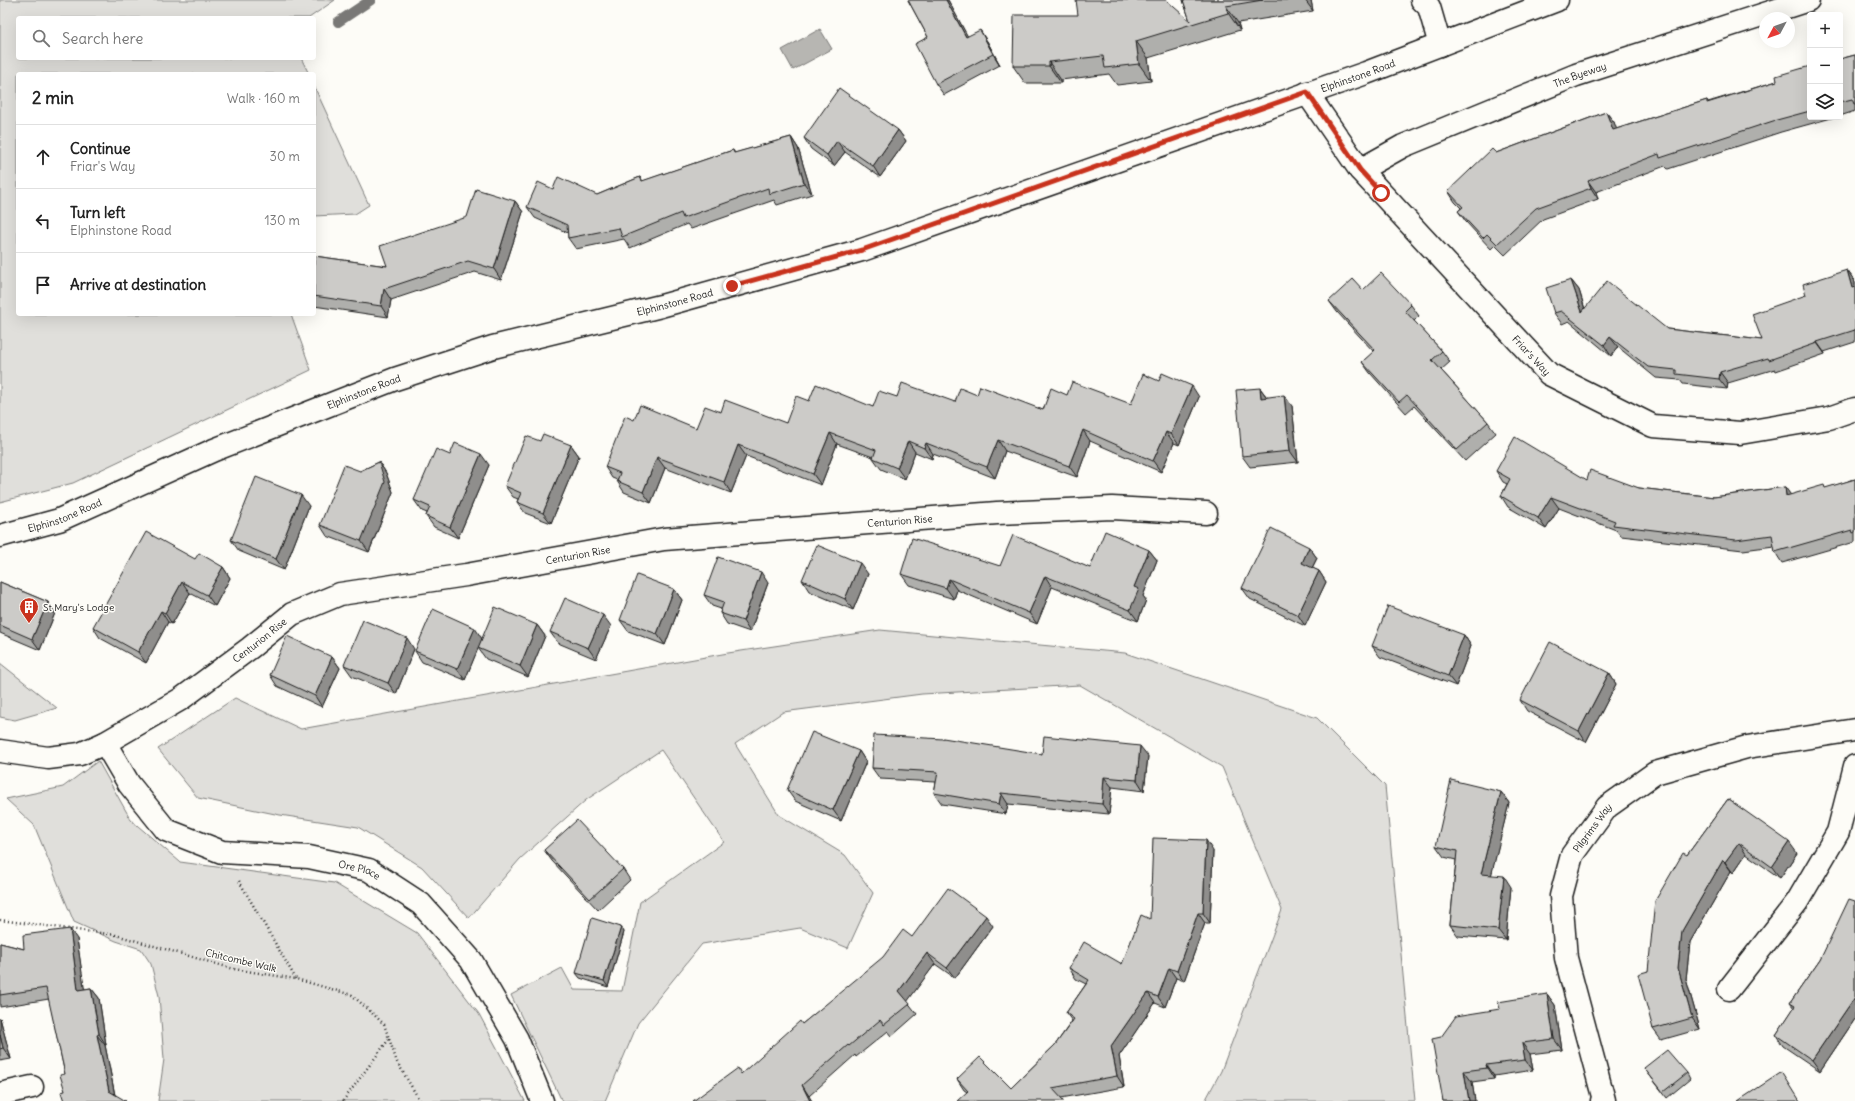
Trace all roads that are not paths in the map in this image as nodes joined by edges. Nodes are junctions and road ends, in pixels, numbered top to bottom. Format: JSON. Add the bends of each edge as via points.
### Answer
{"nodes":[{"id":1,"x":1422,"y":0,"type":"edge"},
{"id":2,"x":1557,"y":0,"type":"edge"},
{"id":3,"x":1808,"y":0,"type":"edge"},
{"id":4,"x":1440,"y":45,"type":"junction"},
{"id":5,"x":1307,"y":92,"type":"junction"},
{"id":6,"x":1360,"y":170,"type":"junction"},
{"id":7,"x":1855,"y":409,"type":"edge"},
{"id":8,"x":1206,"y":513,"type":"dead end"},
{"id":9,"x":0,"y":536,"type":"edge"},
{"id":10,"x":1855,"y":730,"type":"edge"},
{"id":11,"x":105,"y":743,"type":"junction"},
{"id":12,"x":0,"y":751,"type":"edge"},
{"id":13,"x":1855,"y":766,"type":"edge"},
{"id":14,"x":1729,"y":989,"type":"dead end"},
{"id":15,"x":32,"y":1087,"type":"dead end"},
{"id":16,"x":0,"y":1094,"type":"edge"},
{"id":17,"x":542,"y":1101,"type":"edge"},
{"id":18,"x":1602,"y":1101,"type":"edge"}],
"edges":[{"from":1,"to":4,"type":"street","via":[[1429,7]]},
{"from":2,"to":4,"type":"street","name":"Elphinstone Road"},
{"from":3,"to":6,"type":"street","name":"The Byeway","via":[[1576,75],[1403,146]]},
{"from":4,"to":5,"type":"street","name":"Elphinstone Road"},
{"from":5,"to":6,"type":"street","name":"Friar's Way"},
{"from":5,"to":9,"type":"street","name":"Elphinstone Road","via":[[862,250],[660,306],[493,347],[395,379],[214,450],[59,520]]},
{"from":6,"to":7,"type":"street","name":"Friar's Way","via":[[1549,374],[1653,426],[1740,433],[1829,418]]},
{"from":8,"to":11,"type":"street","name":"Centurion Rise","via":[[1112,508],[997,513],[664,539],[466,575],[340,594],[292,614],[181,698]]},
{"from":10,"to":18,"type":"street","name":"Pilgrims Way","via":[[1746,747],[1655,773],[1607,807],[1572,855],[1561,896],[1566,958],[1604,1100]]},
{"from":11,"to":12,"type":"street","name":"Centurion Rise","via":[[80,754],[48,758]]},
{"from":11,"to":17,"type":"street","name":"Ore Place","via":[[129,784],[166,830],[222,852],[309,857],[369,870],[421,904],[471,960],[517,1039]]},
{"from":13,"to":14,"type":"street","via":[[1838,832],[1797,902]]},
{"from":15,"to":16,"type":"street"}]}
